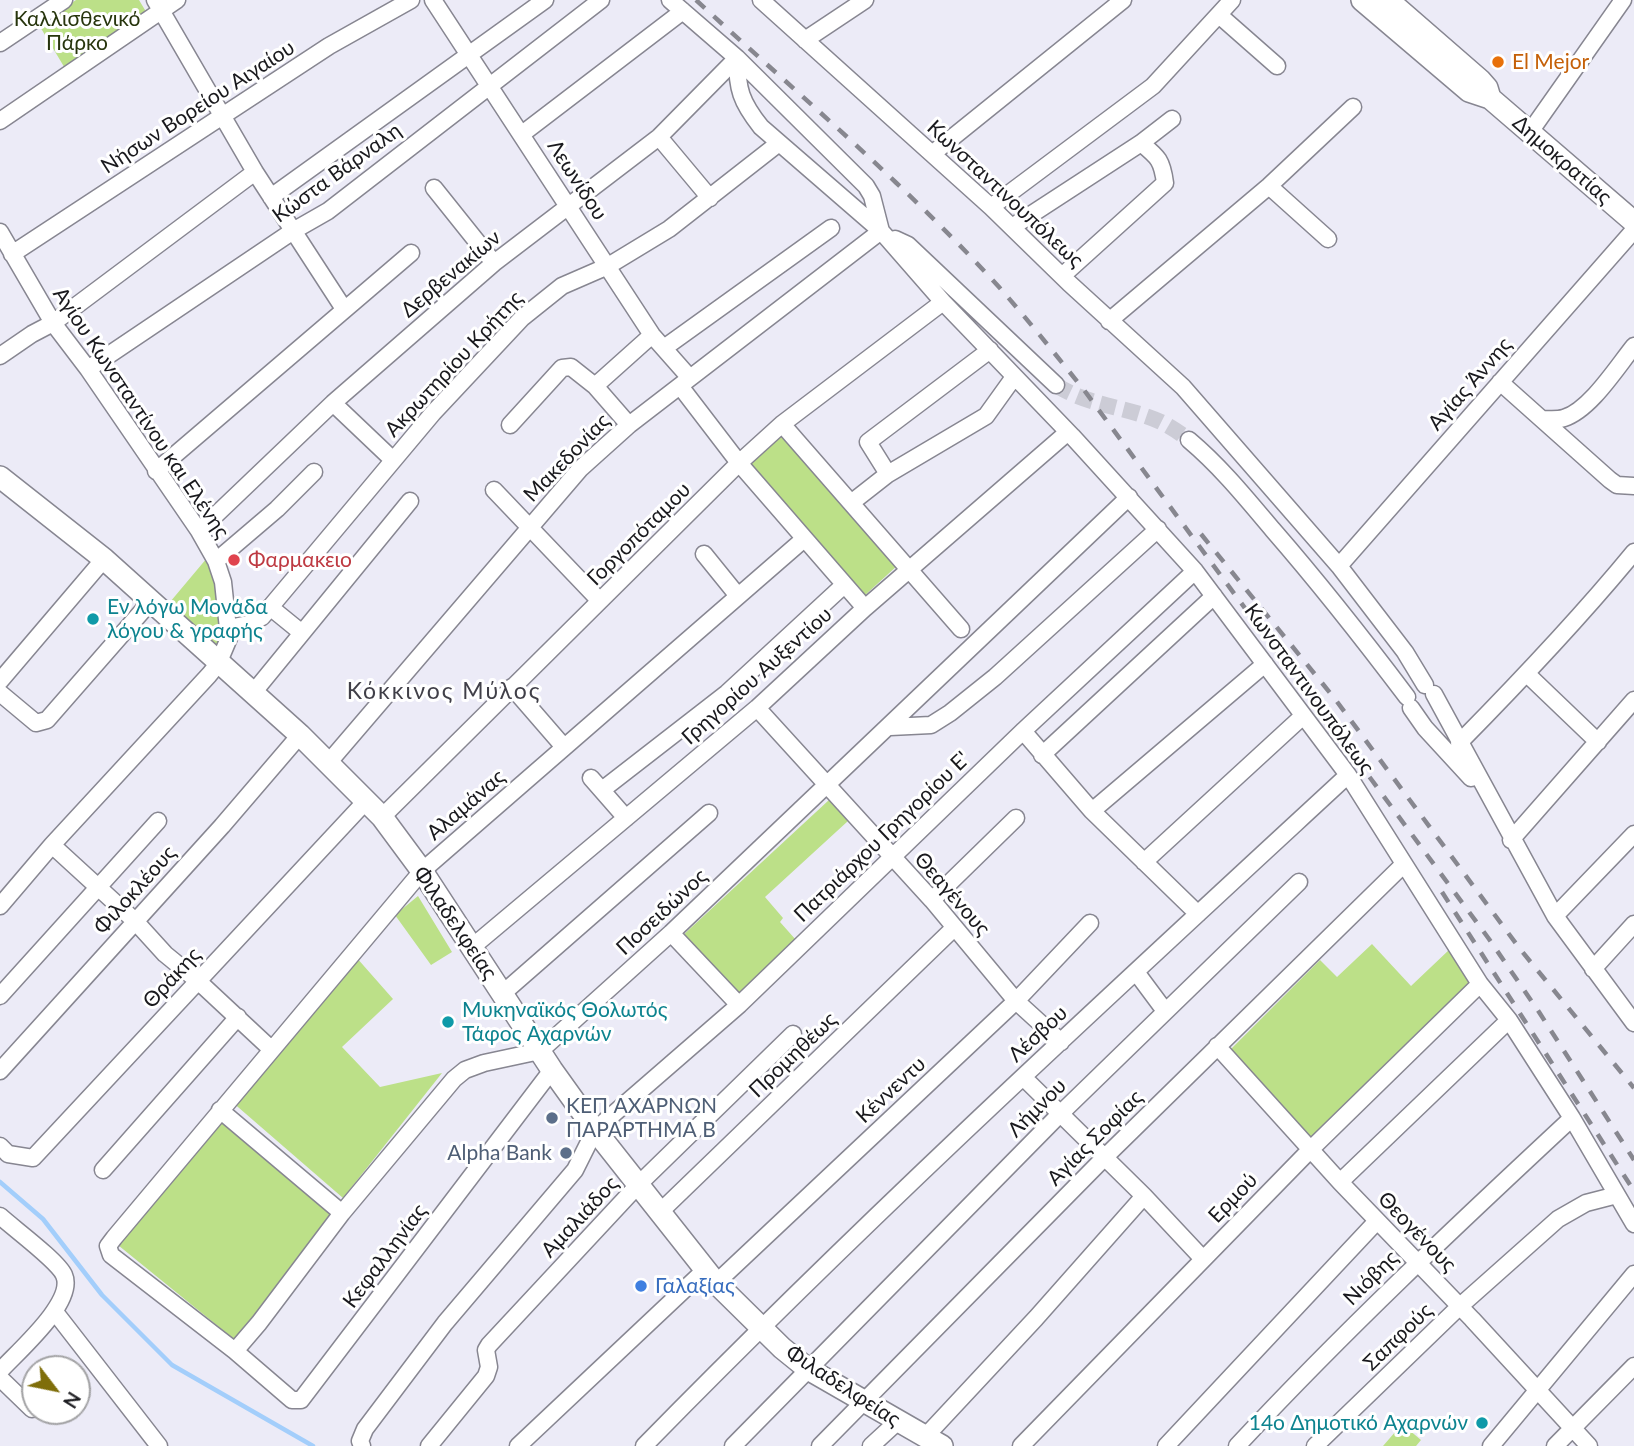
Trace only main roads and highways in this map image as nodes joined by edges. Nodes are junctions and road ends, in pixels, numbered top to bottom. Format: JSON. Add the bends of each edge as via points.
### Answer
{"nodes":[{"id":1,"x":1362,"y":0,"type":"edge"},
{"id":2,"x":1388,"y":0,"type":"edge"},
{"id":3,"x":1490,"y":98,"type":"junction"},
{"id":4,"x":1634,"y":222,"type":"edge"},
{"id":5,"x":0,"y":477,"type":"edge"},
{"id":6,"x":933,"y":1441,"type":"edge"}],
"edges":[{"from":1,"to":3,"type":"main road","name":"Δημοκρατίας","via":[[1469,91]]},
{"from":2,"to":3,"type":"main road","name":"Δημοκρατίας","via":[[1480,80]]},
{"from":3,"to":4,"type":"main road","name":"Δημοκρατίας"},
{"from":5,"to":6,"type":"main road","name":"Φιλαδελφείας","via":[[104,559],[300,735],[383,817],[595,1130],[710,1276],[760,1328],[808,1369]]}]}
